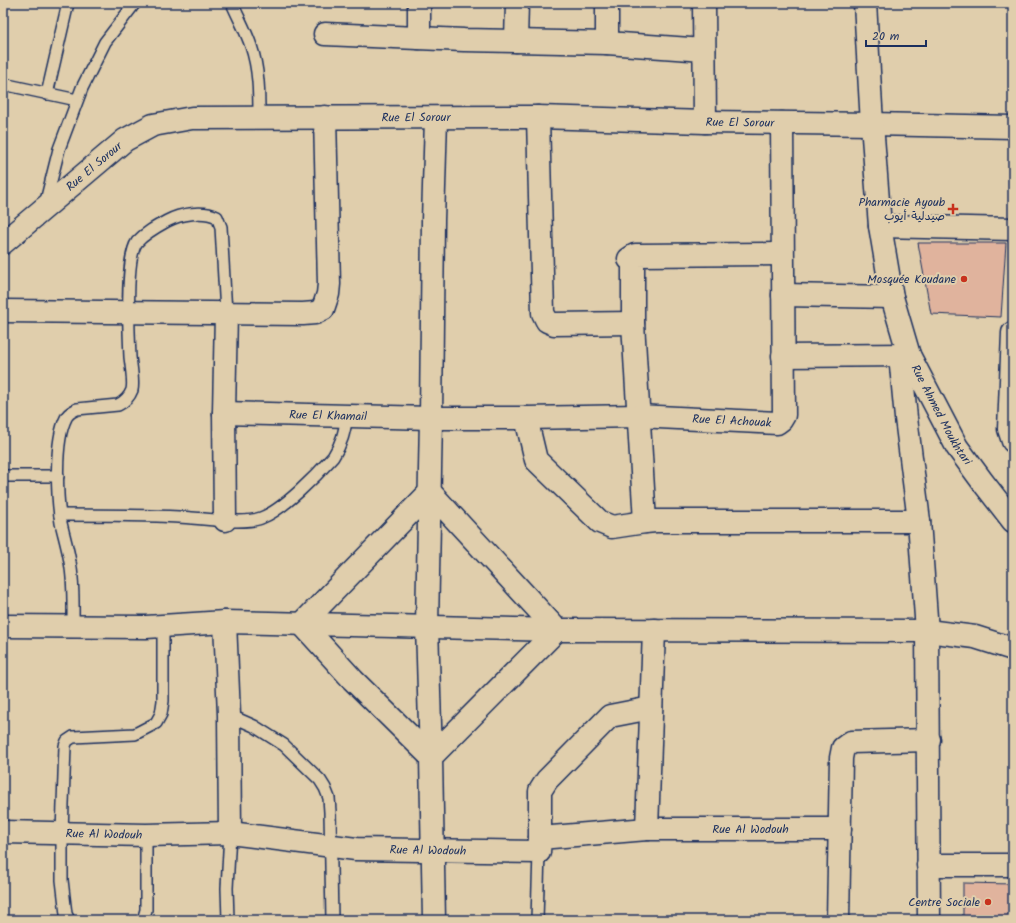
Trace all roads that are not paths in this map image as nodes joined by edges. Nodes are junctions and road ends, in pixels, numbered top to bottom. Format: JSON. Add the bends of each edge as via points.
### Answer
{"nodes":[{"id":1,"x":68,"y":3,"type":"edge"},
{"id":2,"x":135,"y":3,"type":"edge"},
{"id":3,"x":232,"y":3,"type":"edge"},
{"id":4,"x":419,"y":3,"type":"edge"},
{"id":5,"x":517,"y":3,"type":"edge"},
{"id":6,"x":607,"y":3,"type":"edge"},
{"id":7,"x":704,"y":3,"type":"edge"},
{"id":8,"x":865,"y":3,"type":"edge"},
{"id":9,"x":325,"y":34,"type":"dead end"},
{"id":10,"x":419,"y":38,"type":"junction"},
{"id":11,"x":516,"y":41,"type":"junction"},
{"id":12,"x":607,"y":43,"type":"junction"},
{"id":13,"x":704,"y":50,"type":"junction"},
{"id":14,"x":3,"y":84,"type":"edge"},
{"id":15,"x":47,"y":94,"type":"junction"},
{"id":16,"x":77,"y":100,"type":"junction"},
{"id":17,"x":259,"y":117,"type":"junction"},
{"id":18,"x":325,"y":117,"type":"junction"},
{"id":19,"x":436,"y":118,"type":"junction"},
{"id":20,"x":538,"y":118,"type":"junction"},
{"id":21,"x":705,"y":122,"type":"junction"},
{"id":22,"x":782,"y":123,"type":"junction"},
{"id":23,"x":872,"y":124,"type":"junction"},
{"id":24,"x":1013,"y":127,"type":"edge"},
{"id":25,"x":44,"y":208,"type":"junction"},
{"id":26,"x":880,"y":226,"type":"junction"},
{"id":27,"x":1013,"y":229,"type":"edge"},
{"id":28,"x":3,"y":243,"type":"edge"},
{"id":29,"x":782,"y":254,"type":"junction"},
{"id":30,"x":783,"y":295,"type":"junction"},
{"id":31,"x":892,"y":297,"type":"junction"},
{"id":32,"x":3,"y":311,"type":"edge"},
{"id":33,"x":129,"y":312,"type":"junction"},
{"id":34,"x":226,"y":313,"type":"junction"},
{"id":35,"x":633,"y":323,"type":"junction"},
{"id":36,"x":1013,"y":333,"type":"edge"},
{"id":37,"x":905,"y":355,"type":"junction"},
{"id":38,"x":783,"y":356,"type":"junction"},
{"id":39,"x":224,"y":413,"type":"junction"},
{"id":40,"x":638,"y":416,"type":"junction"},
{"id":41,"x":347,"y":417,"type":"junction"},
{"id":42,"x":431,"y":418,"type":"junction"},
{"id":43,"x":526,"y":418,"type":"junction"},
{"id":44,"x":1013,"y":441,"type":"edge"},
{"id":45,"x":3,"y":476,"type":"edge"},
{"id":46,"x":58,"y":476,"type":"junction"},
{"id":47,"x":430,"y":492,"type":"junction"},
{"id":48,"x":60,"y":515,"type":"junction"},
{"id":49,"x":225,"y":520,"type":"junction"},
{"id":50,"x":919,"y":520,"type":"junction"},
{"id":51,"x":1013,"y":521,"type":"edge"},
{"id":52,"x":645,"y":522,"type":"junction"},
{"id":53,"x":225,"y":622,"type":"junction"},
{"id":54,"x":302,"y":624,"type":"junction"},
{"id":55,"x":3,"y":626,"type":"edge"},
{"id":56,"x":73,"y":626,"type":"junction"},
{"id":57,"x":163,"y":626,"type":"junction"},
{"id":58,"x":427,"y":626,"type":"junction"},
{"id":59,"x":557,"y":630,"type":"junction"},
{"id":60,"x":654,"y":630,"type":"junction"},
{"id":61,"x":927,"y":631,"type":"junction"},
{"id":62,"x":1013,"y":649,"type":"edge"},
{"id":63,"x":651,"y":708,"type":"junction"},
{"id":64,"x":229,"y":716,"type":"junction"},
{"id":65,"x":929,"y":740,"type":"junction"},
{"id":66,"x":431,"y":756,"type":"junction"},
{"id":67,"x":647,"y":829,"type":"junction"},
{"id":68,"x":840,"y":829,"type":"junction"},
{"id":69,"x":3,"y":832,"type":"edge"},
{"id":70,"x":62,"y":833,"type":"junction"},
{"id":71,"x":230,"y":833,"type":"junction"},
{"id":72,"x":146,"y":835,"type":"junction"},
{"id":73,"x":540,"y":845,"type":"junction"},
{"id":74,"x":331,"y":847,"type":"junction"},
{"id":75,"x":433,"y":850,"type":"junction"},
{"id":76,"x":928,"y":865,"type":"junction"},
{"id":77,"x":1013,"y":865,"type":"edge"},
{"id":78,"x":69,"y":920,"type":"edge"},
{"id":79,"x":143,"y":920,"type":"edge"},
{"id":80,"x":228,"y":920,"type":"edge"},
{"id":81,"x":332,"y":920,"type":"edge"},
{"id":82,"x":434,"y":920,"type":"edge"},
{"id":83,"x":537,"y":920,"type":"edge"},
{"id":84,"x":838,"y":920,"type":"edge"},
{"id":85,"x":929,"y":920,"type":"edge"}],
"edges":[{"from":1,"to":15,"type":"lane"},
{"from":2,"to":16,"type":"lane","via":[[105,42]]},
{"from":3,"to":17,"type":"lane","via":[[254,56]]},
{"from":4,"to":10,"type":"street"},
{"from":5,"to":11,"type":"street"},
{"from":6,"to":12,"type":"street"},
{"from":7,"to":13,"type":"street"},
{"from":8,"to":23,"type":"street","name":"Rue Ahmed Moukhtari"},
{"from":9,"to":10,"type":"street"},
{"from":10,"to":11,"type":"street"},
{"from":11,"to":12,"type":"street"},
{"from":12,"to":13,"type":"street"},
{"from":13,"to":21,"type":"street"},
{"from":14,"to":15,"type":"lane"},
{"from":15,"to":16,"type":"lane"},
{"from":16,"to":25,"type":"lane","via":[[59,149]]},
{"from":17,"to":18,"type":"street","name":"Rue El Sorour"},
{"from":17,"to":25,"type":"street","name":"Rue El Sorour","via":[[192,118],[153,125],[125,140]]},
{"from":18,"to":19,"type":"street","name":"Rue El Sorour"},
{"from":18,"to":34,"type":"street","via":[[329,284],[323,309],[303,314]]},
{"from":19,"to":20,"type":"street","name":"Rue El Sorour"},
{"from":19,"to":42,"type":"street"},
{"from":20,"to":21,"type":"street","name":"Rue El Sorour"},
{"from":20,"to":35,"type":"street","via":[[543,313],[547,321],[554,324]]},
{"from":21,"to":22,"type":"street","name":"Rue El Sorour"},
{"from":22,"to":23,"type":"street","name":"Rue El Sorour"},
{"from":22,"to":29,"type":"street","name":"Rue El Achouak"},
{"from":23,"to":24,"type":"street","name":"Rue El Sorour"},
{"from":23,"to":26,"type":"street","name":"Rue Ahmed Moukhtari"},
{"from":25,"to":28,"type":"street","name":"Rue El Sorour"},
{"from":26,"to":27,"type":"street"},
{"from":26,"to":31,"type":"street","name":"Rue Ahmed Moukhtari"},
{"from":29,"to":30,"type":"street","name":"Rue El Achouak"},
{"from":29,"to":35,"type":"street","via":[[635,255],[629,259],[633,262]]},
{"from":30,"to":31,"type":"street"},
{"from":30,"to":38,"type":"street","name":"Rue El Achouak"},
{"from":31,"to":37,"type":"street","name":"Rue Ahmed Moukhtari"},
{"from":32,"to":33,"type":"street"},
{"from":33,"to":34,"type":"street"},
{"from":33,"to":34,"type":"lane","via":[[130,267],[137,242],[151,230],[173,218],[210,214],[217,217],[221,227]]},
{"from":33,"to":46,"type":"lane","via":[[132,389],[129,396],[118,405],[78,409],[66,417],[60,437]]},
{"from":34,"to":39,"type":"street"},
{"from":35,"to":40,"type":"street"},
{"from":36,"to":44,"type":"street","via":[[1009,429]]},
{"from":37,"to":38,"type":"street"},
{"from":37,"to":50,"type":"street","via":[[907,425]]},
{"from":37,"to":51,"type":"street","name":"Rue Ahmed Moukhtari","via":[[957,447]]},
{"from":38,"to":40,"type":"street","name":"Rue El Achouak","via":[[784,415],[777,423]]},
{"from":39,"to":41,"type":"street","name":"Rue El Khamail"},
{"from":39,"to":49,"type":"street"},
{"from":40,"to":43,"type":"street","name":"Rue El Achouak"},
{"from":40,"to":52,"type":"street"},
{"from":41,"to":42,"type":"street","name":"Rue El Khamail"},
{"from":41,"to":49,"type":"lane","via":[[339,449],[284,505],[260,519]]},
{"from":42,"to":43,"type":"street","name":"Rue El Achouak"},
{"from":42,"to":47,"type":"street"},
{"from":43,"to":52,"type":"street","via":[[536,460],[600,522],[612,527]]},
{"from":45,"to":46,"type":"lane"},
{"from":46,"to":48,"type":"lane"},
{"from":47,"to":54,"type":"street"},
{"from":47,"to":58,"type":"street"},
{"from":47,"to":59,"type":"street"},
{"from":48,"to":49,"type":"lane"},
{"from":48,"to":56,"type":"lane","via":[[73,584]]},
{"from":50,"to":52,"type":"street"},
{"from":50,"to":61,"type":"street"},
{"from":53,"to":54,"type":"street"},
{"from":53,"to":57,"type":"street"},
{"from":53,"to":64,"type":"street"},
{"from":54,"to":58,"type":"street"},
{"from":54,"to":66,"type":"street","via":[[353,680]]},
{"from":55,"to":56,"type":"street"},
{"from":56,"to":57,"type":"street"},
{"from":57,"to":70,"type":"lane","via":[[164,686],[161,714],[156,723],[135,734],[73,737],[67,741],[64,756]]},
{"from":58,"to":59,"type":"street"},
{"from":58,"to":66,"type":"street"},
{"from":59,"to":60,"type":"street"},
{"from":59,"to":66,"type":"street"},
{"from":60,"to":61,"type":"street"},
{"from":60,"to":63,"type":"street"},
{"from":61,"to":62,"type":"street","via":[[975,637]]},
{"from":61,"to":65,"type":"street"},
{"from":63,"to":67,"type":"street"},
{"from":63,"to":73,"type":"street","via":[[610,716],[547,780],[540,791]]},
{"from":64,"to":71,"type":"street"},
{"from":64,"to":74,"type":"lane","via":[[254,726],[284,745],[320,780],[329,798]]},
{"from":65,"to":68,"type":"street","via":[[851,742],[843,748]]},
{"from":65,"to":76,"type":"street"},
{"from":66,"to":75,"type":"street"},
{"from":67,"to":68,"type":"street","name":"Rue Al Wodouh"},
{"from":67,"to":73,"type":"street","name":"Rue Al Wodouh"},
{"from":68,"to":84,"type":"street"},
{"from":69,"to":70,"type":"street","name":"Rue Al Wodouh"},
{"from":70,"to":72,"type":"street","name":"Rue Al Wodouh"},
{"from":70,"to":78,"type":"lane","via":[[62,880]]},
{"from":71,"to":72,"type":"street","name":"Rue Al Wodouh"},
{"from":71,"to":74,"type":"street","name":"Rue Al Wodouh"},
{"from":71,"to":80,"type":"lane"},
{"from":72,"to":79,"type":"lane","via":[[146,910]]},
{"from":73,"to":75,"type":"street","name":"Rue Al Wodouh"},
{"from":73,"to":83,"type":"lane"},
{"from":74,"to":75,"type":"street","name":"Rue Al Wodouh"},
{"from":74,"to":81,"type":"lane"},
{"from":75,"to":82,"type":"street"},
{"from":76,"to":77,"type":"street"},
{"from":76,"to":85,"type":"street"}]}
